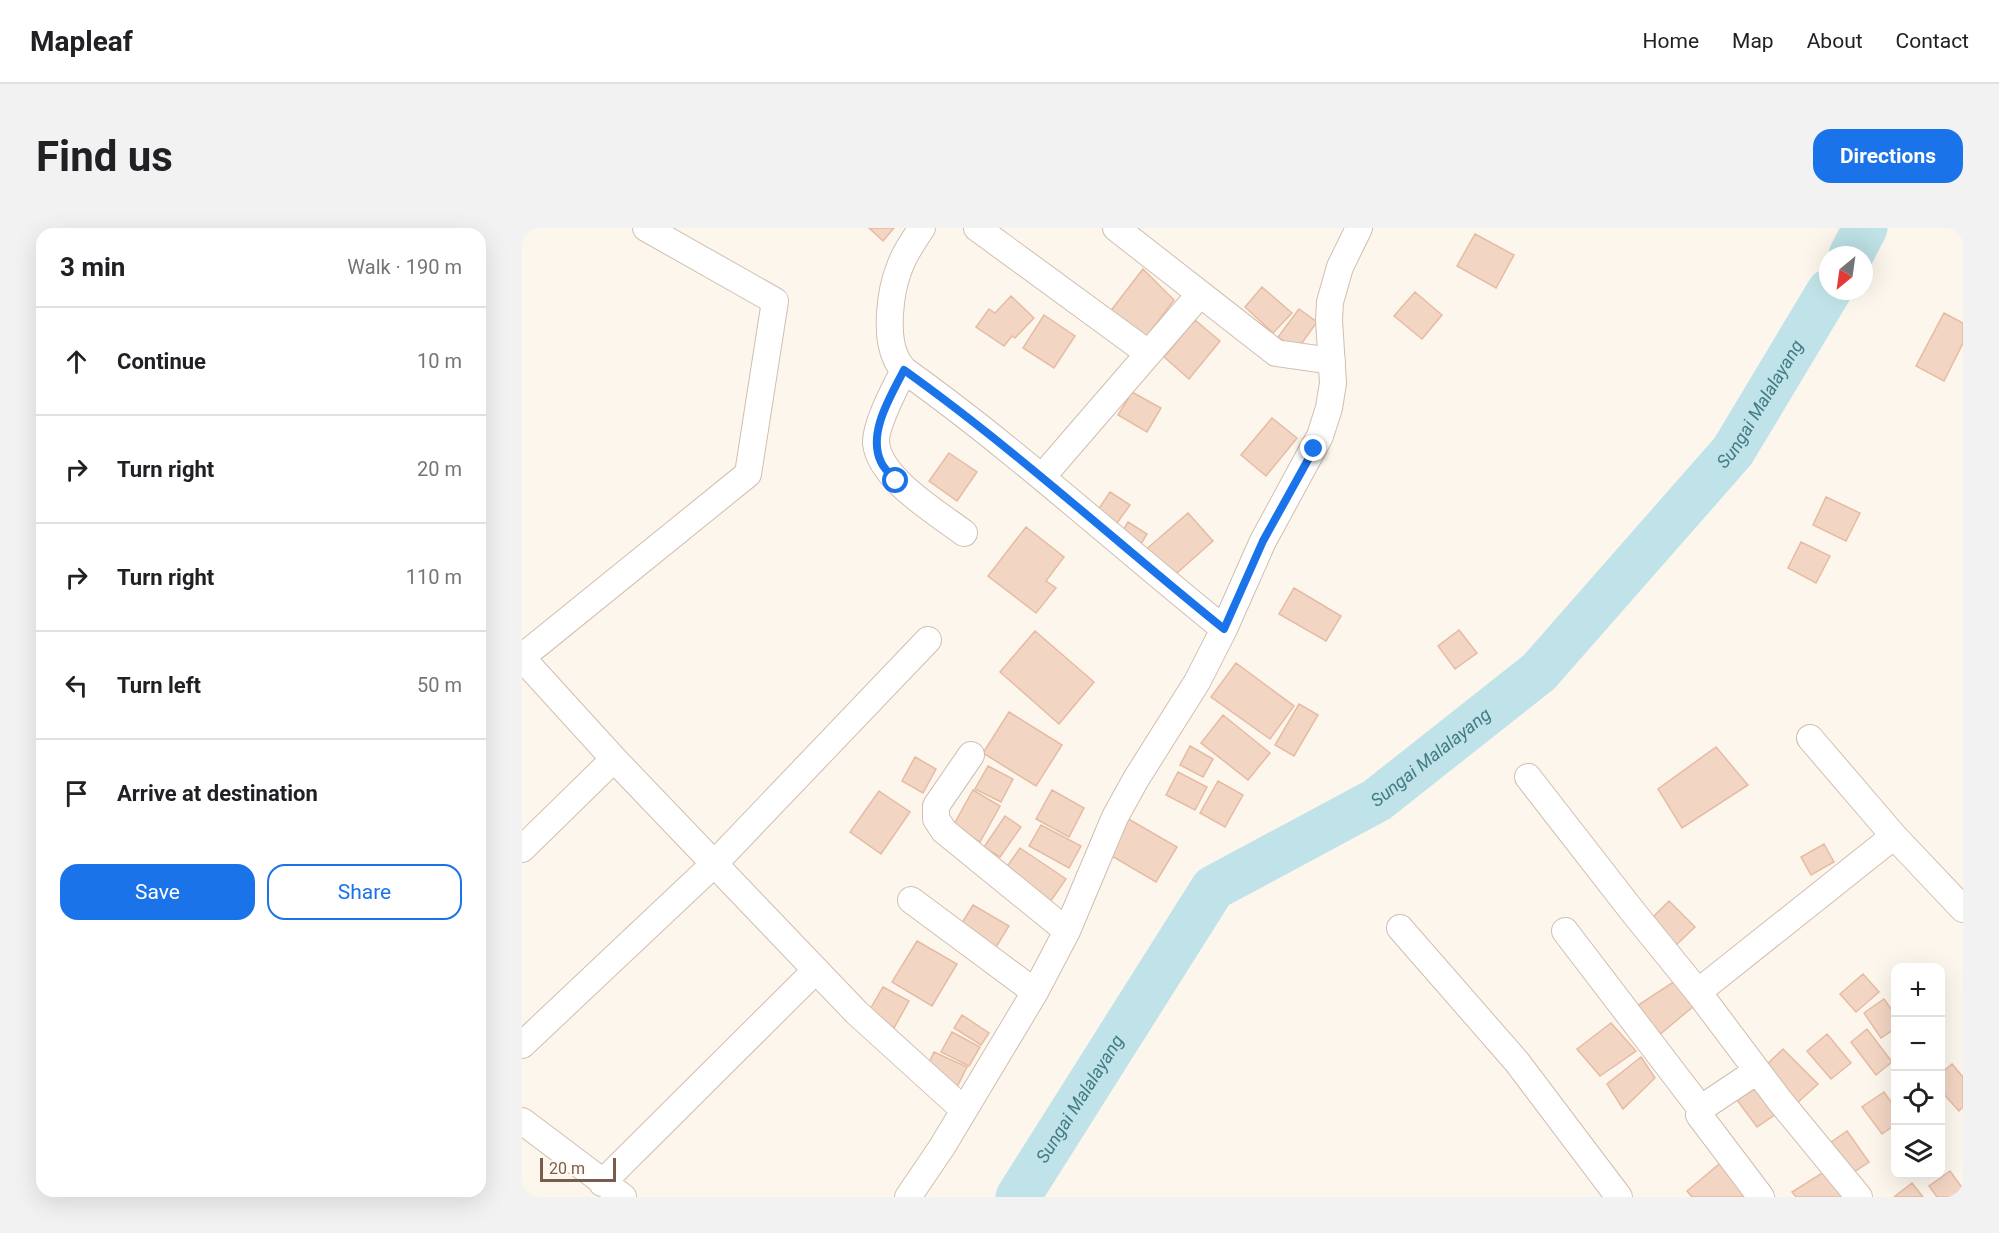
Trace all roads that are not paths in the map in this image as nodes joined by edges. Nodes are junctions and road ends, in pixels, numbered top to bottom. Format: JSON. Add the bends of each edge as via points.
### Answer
{"nodes":[{"id":1,"x":646,"y":228,"type":"edge"},
{"id":2,"x":922,"y":228,"type":"edge"},
{"id":3,"x":976,"y":228,"type":"edge"},
{"id":4,"x":1116,"y":228,"type":"edge"},
{"id":5,"x":1359,"y":228,"type":"edge"},
{"id":6,"x":1200,"y":294,"type":"junction"},
{"id":7,"x":1148,"y":353,"type":"junction"},
{"id":8,"x":1332,"y":361,"type":"junction"},
{"id":9,"x":904,"y":370,"type":"junction"},
{"id":10,"x":1042,"y":477,"type":"junction"},
{"id":11,"x":964,"y":533,"type":"dead end"},
{"id":12,"x":1224,"y":629,"type":"junction"},
{"id":13,"x":928,"y":640,"type":"dead end"},
{"id":14,"x":522,"y":657,"type":"edge"},
{"id":15,"x":1810,"y":738,"type":"dead end"},
{"id":16,"x":971,"y":755,"type":"dead end"},
{"id":17,"x":614,"y":759,"type":"junction"},
{"id":18,"x":1528,"y":777,"type":"dead end"},
{"id":19,"x":1894,"y":836,"type":"junction"},
{"id":20,"x":522,"y":849,"type":"edge"},
{"id":21,"x":714,"y":864,"type":"junction"},
{"id":22,"x":911,"y":900,"type":"dead end"},
{"id":23,"x":1963,"y":909,"type":"edge"},
{"id":24,"x":1400,"y":928,"type":"dead end"},
{"id":25,"x":1067,"y":931,"type":"junction"},
{"id":26,"x":1565,"y":931,"type":"dead end"},
{"id":27,"x":816,"y":970,"type":"junction"},
{"id":28,"x":1035,"y":992,"type":"junction"},
{"id":29,"x":1698,"y":992,"type":"junction"},
{"id":30,"x":522,"y":1045,"type":"edge"},
{"id":31,"x":1757,"y":1071,"type":"junction"},
{"id":32,"x":1701,"y":1109,"type":"junction"},
{"id":33,"x":964,"y":1110,"type":"junction"},
{"id":34,"x":522,"y":1120,"type":"edge"},
{"id":35,"x":602,"y":1183,"type":"junction"},
{"id":36,"x":623,"y":1197,"type":"edge"},
{"id":37,"x":908,"y":1197,"type":"edge"},
{"id":38,"x":1619,"y":1197,"type":"edge"},
{"id":39,"x":1761,"y":1197,"type":"edge"},
{"id":40,"x":1859,"y":1197,"type":"edge"}],
"edges":[{"from":1,"to":14,"type":"street","via":[[775,302],[748,474]]},
{"from":2,"to":9,"type":"street","via":[[898,271],[892,299],[891,344]]},
{"from":3,"to":7,"type":"street"},
{"from":4,"to":6,"type":"street"},
{"from":5,"to":8,"type":"street","via":[[1334,285],[1329,320]]},
{"from":6,"to":7,"type":"street"},
{"from":6,"to":8,"type":"street","via":[[1276,353]]},
{"from":7,"to":10,"type":"street"},
{"from":8,"to":12,"type":"street","via":[[1329,408],[1320,436],[1263,541]]},
{"from":9,"to":10,"type":"street"},
{"from":9,"to":11,"type":"street","via":[[876,441],[881,463],[896,481]]},
{"from":10,"to":12,"type":"street"},
{"from":12,"to":25,"type":"street","via":[[1197,682],[1115,817]]},
{"from":13,"to":21,"type":"street"},
{"from":14,"to":17,"type":"street"},
{"from":15,"to":19,"type":"street"},
{"from":16,"to":25,"type":"street","via":[[948,785],[936,807],[936,819],[944,831]]},
{"from":17,"to":20,"type":"street"},
{"from":17,"to":21,"type":"street"},
{"from":18,"to":29,"type":"street"},
{"from":19,"to":23,"type":"street"},
{"from":19,"to":29,"type":"street"},
{"from":21,"to":27,"type":"street"},
{"from":21,"to":30,"type":"street"},
{"from":22,"to":28,"type":"street"},
{"from":24,"to":38,"type":"street","via":[[1517,1062]]},
{"from":25,"to":28,"type":"street"},
{"from":26,"to":32,"type":"street"},
{"from":27,"to":33,"type":"street"},
{"from":27,"to":35,"type":"street"},
{"from":28,"to":33,"type":"street"},
{"from":29,"to":31,"type":"street"},
{"from":31,"to":32,"type":"street"},
{"from":31,"to":40,"type":"street"},
{"from":32,"to":39,"type":"street","via":[[1700,1117]]},
{"from":33,"to":37,"type":"street"},
{"from":34,"to":35,"type":"street"},
{"from":35,"to":36,"type":"street"}]}
